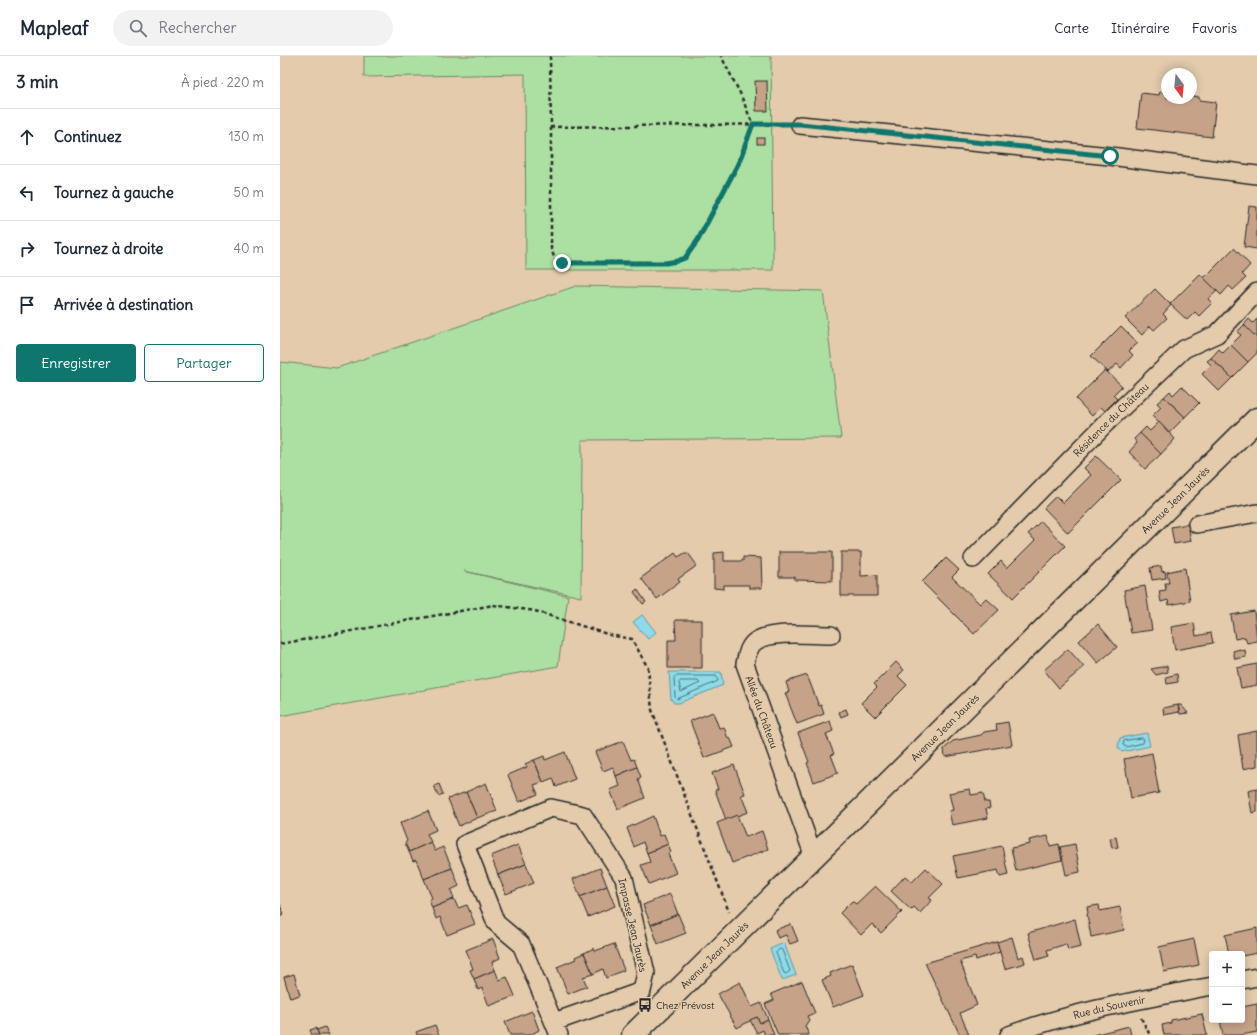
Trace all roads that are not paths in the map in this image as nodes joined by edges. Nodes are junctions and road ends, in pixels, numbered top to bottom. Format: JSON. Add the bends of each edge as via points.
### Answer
{"nodes":[{"id":1,"x":800,"y":124,"type":"road end"},
{"id":2,"x":1257,"y":175,"type":"edge"},
{"id":3,"x":1257,"y":292,"type":"edge"},
{"id":4,"x":1257,"y":419,"type":"edge"},
{"id":5,"x":1257,"y":513,"type":"edge"},
{"id":6,"x":1197,"y":524,"type":"dead end"},
{"id":7,"x":973,"y":559,"type":"dead end"},
{"id":8,"x":831,"y":635,"type":"dead end"},
{"id":9,"x":814,"y":857,"type":"junction"},
{"id":10,"x":1257,"y":977,"type":"edge"},
{"id":11,"x":1245,"y":979,"type":"edge"},
{"id":12,"x":1209,"y":987,"type":"edge"},
{"id":13,"x":556,"y":1028,"type":"edge"},
{"id":14,"x":633,"y":1035,"type":"edge"},
{"id":15,"x":1008,"y":1035,"type":"edge"}],
"edges":[{"from":1,"to":2,"type":"street","via":[[1110,156]]},
{"from":3,"to":7,"type":"street","name":"Résidence du Château","via":[[1216,334],[1184,349],[1104,425]]},
{"from":4,"to":9,"type":"main road","name":"Avenue Jean Jaurès"},
{"from":5,"to":6,"type":"street"},
{"from":8,"to":9,"type":"street","name":"Allée du Château","via":[[771,635],[755,642],[748,651],[745,664]]},
{"from":9,"to":14,"type":"main road","name":"Avenue Jean Jaurès"},
{"from":10,"to":11,"type":"street"},
{"from":12,"to":15,"type":"street","name":"Rue du Souvenir","via":[[1133,1001]]},
{"from":13,"to":13,"type":"street","name":"Impasse Jean Jaurès","via":[[521,944],[496,923],[465,844],[551,808],[583,815],[624,878],[646,973],[642,991]]}]}
